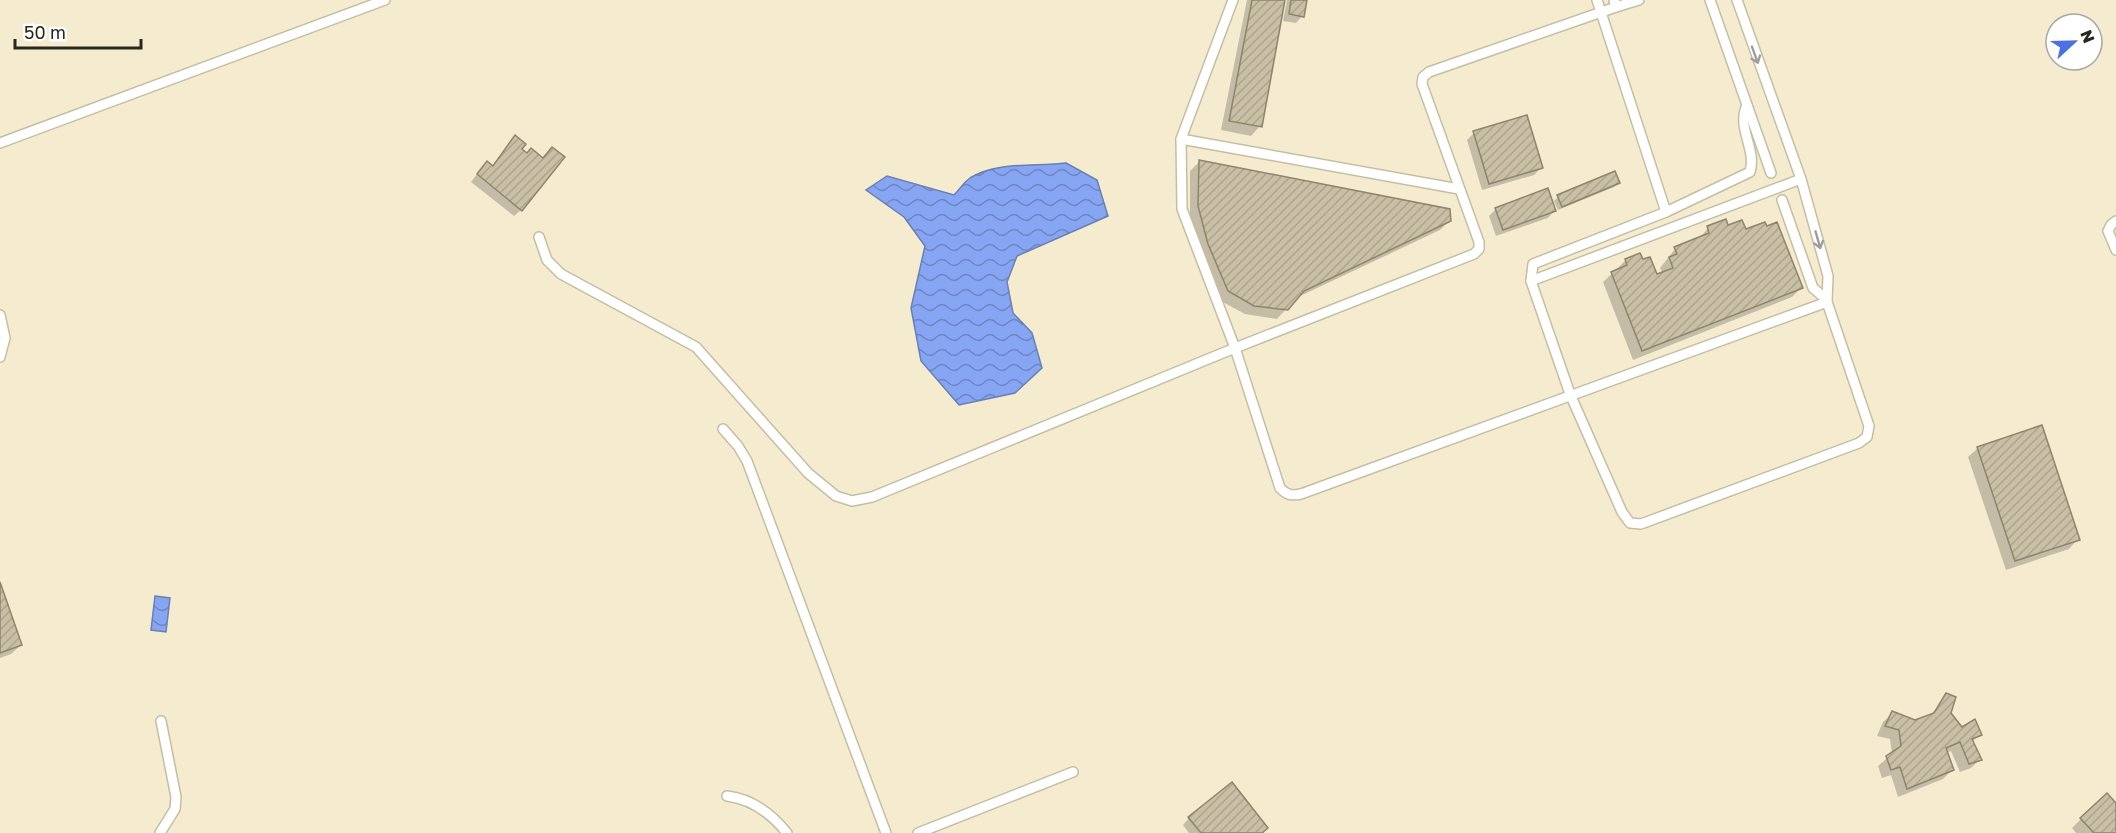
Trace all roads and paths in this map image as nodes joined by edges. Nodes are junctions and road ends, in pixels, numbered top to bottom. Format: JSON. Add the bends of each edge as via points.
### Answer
{"nodes":[{"id":1,"x":385,"y":0,"type":"edge"},
{"id":2,"x":1233,"y":0,"type":"edge"},
{"id":3,"x":1597,"y":0,"type":"edge"},
{"id":4,"x":1639,"y":0,"type":"edge"},
{"id":5,"x":1710,"y":0,"type":"edge"},
{"id":6,"x":1737,"y":0,"type":"edge"},
{"id":7,"x":1615,"y":4,"type":"edge"},
{"id":8,"x":1599,"y":14,"type":"junction"},
{"id":9,"x":1747,"y":105,"type":"junction"},
{"id":10,"x":1180,"y":139,"type":"junction"},
{"id":11,"x":0,"y":143,"type":"edge"},
{"id":12,"x":1771,"y":173,"type":"dead end"},
{"id":13,"x":1801,"y":178,"type":"junction"},
{"id":14,"x":1459,"y":189,"type":"junction"},
{"id":15,"x":1782,"y":200,"type":"dead end"},
{"id":16,"x":1666,"y":212,"type":"junction"},
{"id":17,"x":2116,"y":221,"type":"edge"},
{"id":18,"x":540,"y":237,"type":"dead end"},
{"id":19,"x":2116,"y":250,"type":"edge"},
{"id":20,"x":1531,"y":281,"type":"junction"},
{"id":21,"x":1827,"y":301,"type":"junction"},
{"id":22,"x":0,"y":315,"type":"edge"},
{"id":23,"x":1235,"y":348,"type":"junction"},
{"id":24,"x":0,"y":357,"type":"edge"},
{"id":25,"x":1570,"y":394,"type":"junction"},
{"id":26,"x":723,"y":429,"type":"dead end"},
{"id":27,"x":161,"y":721,"type":"dead end"},
{"id":28,"x":1073,"y":772,"type":"dead end"},
{"id":29,"x":727,"y":796,"type":"dead end"},
{"id":30,"x":160,"y":833,"type":"edge"},
{"id":31,"x":787,"y":833,"type":"edge"},
{"id":32,"x":886,"y":833,"type":"edge"},
{"id":33,"x":918,"y":833,"type":"edge"}],
"edges":[{"from":1,"to":11,"type":"lane"},
{"from":2,"to":10,"type":"lane"},
{"from":3,"to":8,"type":"lane"},
{"from":4,"to":7,"type":"lane"},
{"from":5,"to":9,"type":"lane"},
{"from":6,"to":13,"type":"lane","one_way":true},
{"from":7,"to":8,"type":"lane"},
{"from":8,"to":14,"type":"lane","via":[[1423,77],[1422,84]]},
{"from":8,"to":16,"type":"lane"},
{"from":9,"to":12,"type":"lane"},
{"from":9,"to":16,"type":"lane","via":[[1742,119],[1752,164],[1750,172]]},
{"from":10,"to":14,"type":"lane"},
{"from":10,"to":23,"type":"lane","via":[[1182,209]]},
{"from":13,"to":20,"type":"lane"},
{"from":13,"to":21,"type":"lane","one_way":true,"via":[[1828,276]]},
{"from":14,"to":23,"type":"lane","via":[[1479,242],[1474,254]]},
{"from":15,"to":21,"type":"lane","via":[[1813,288]]},
{"from":16,"to":20,"type":"lane","via":[[1533,264]]},
{"from":17,"to":19,"type":"lane","via":[[2108,231]]},
{"from":18,"to":23,"type":"lane","via":[[547,260],[561,274],[696,347],[808,473],[836,496],[852,501],[872,497]]},
{"from":20,"to":25,"type":"lane"},
{"from":21,"to":25,"type":"lane"},
{"from":21,"to":25,"type":"lane","via":[[1869,426],[1867,436],[1859,443],[1641,524],[1630,523],[1622,512]]},
{"from":22,"to":24,"type":"lane","via":[[5,338]]},
{"from":23,"to":25,"type":"lane","via":[[1280,488],[1290,495]]},
{"from":26,"to":32,"type":"lane","via":[[747,461]]},
{"from":27,"to":30,"type":"lane","via":[[176,797],[175,809]]},
{"from":28,"to":33,"type":"lane"},
{"from":29,"to":31,"type":"lane","via":[[750,801]]}]}
